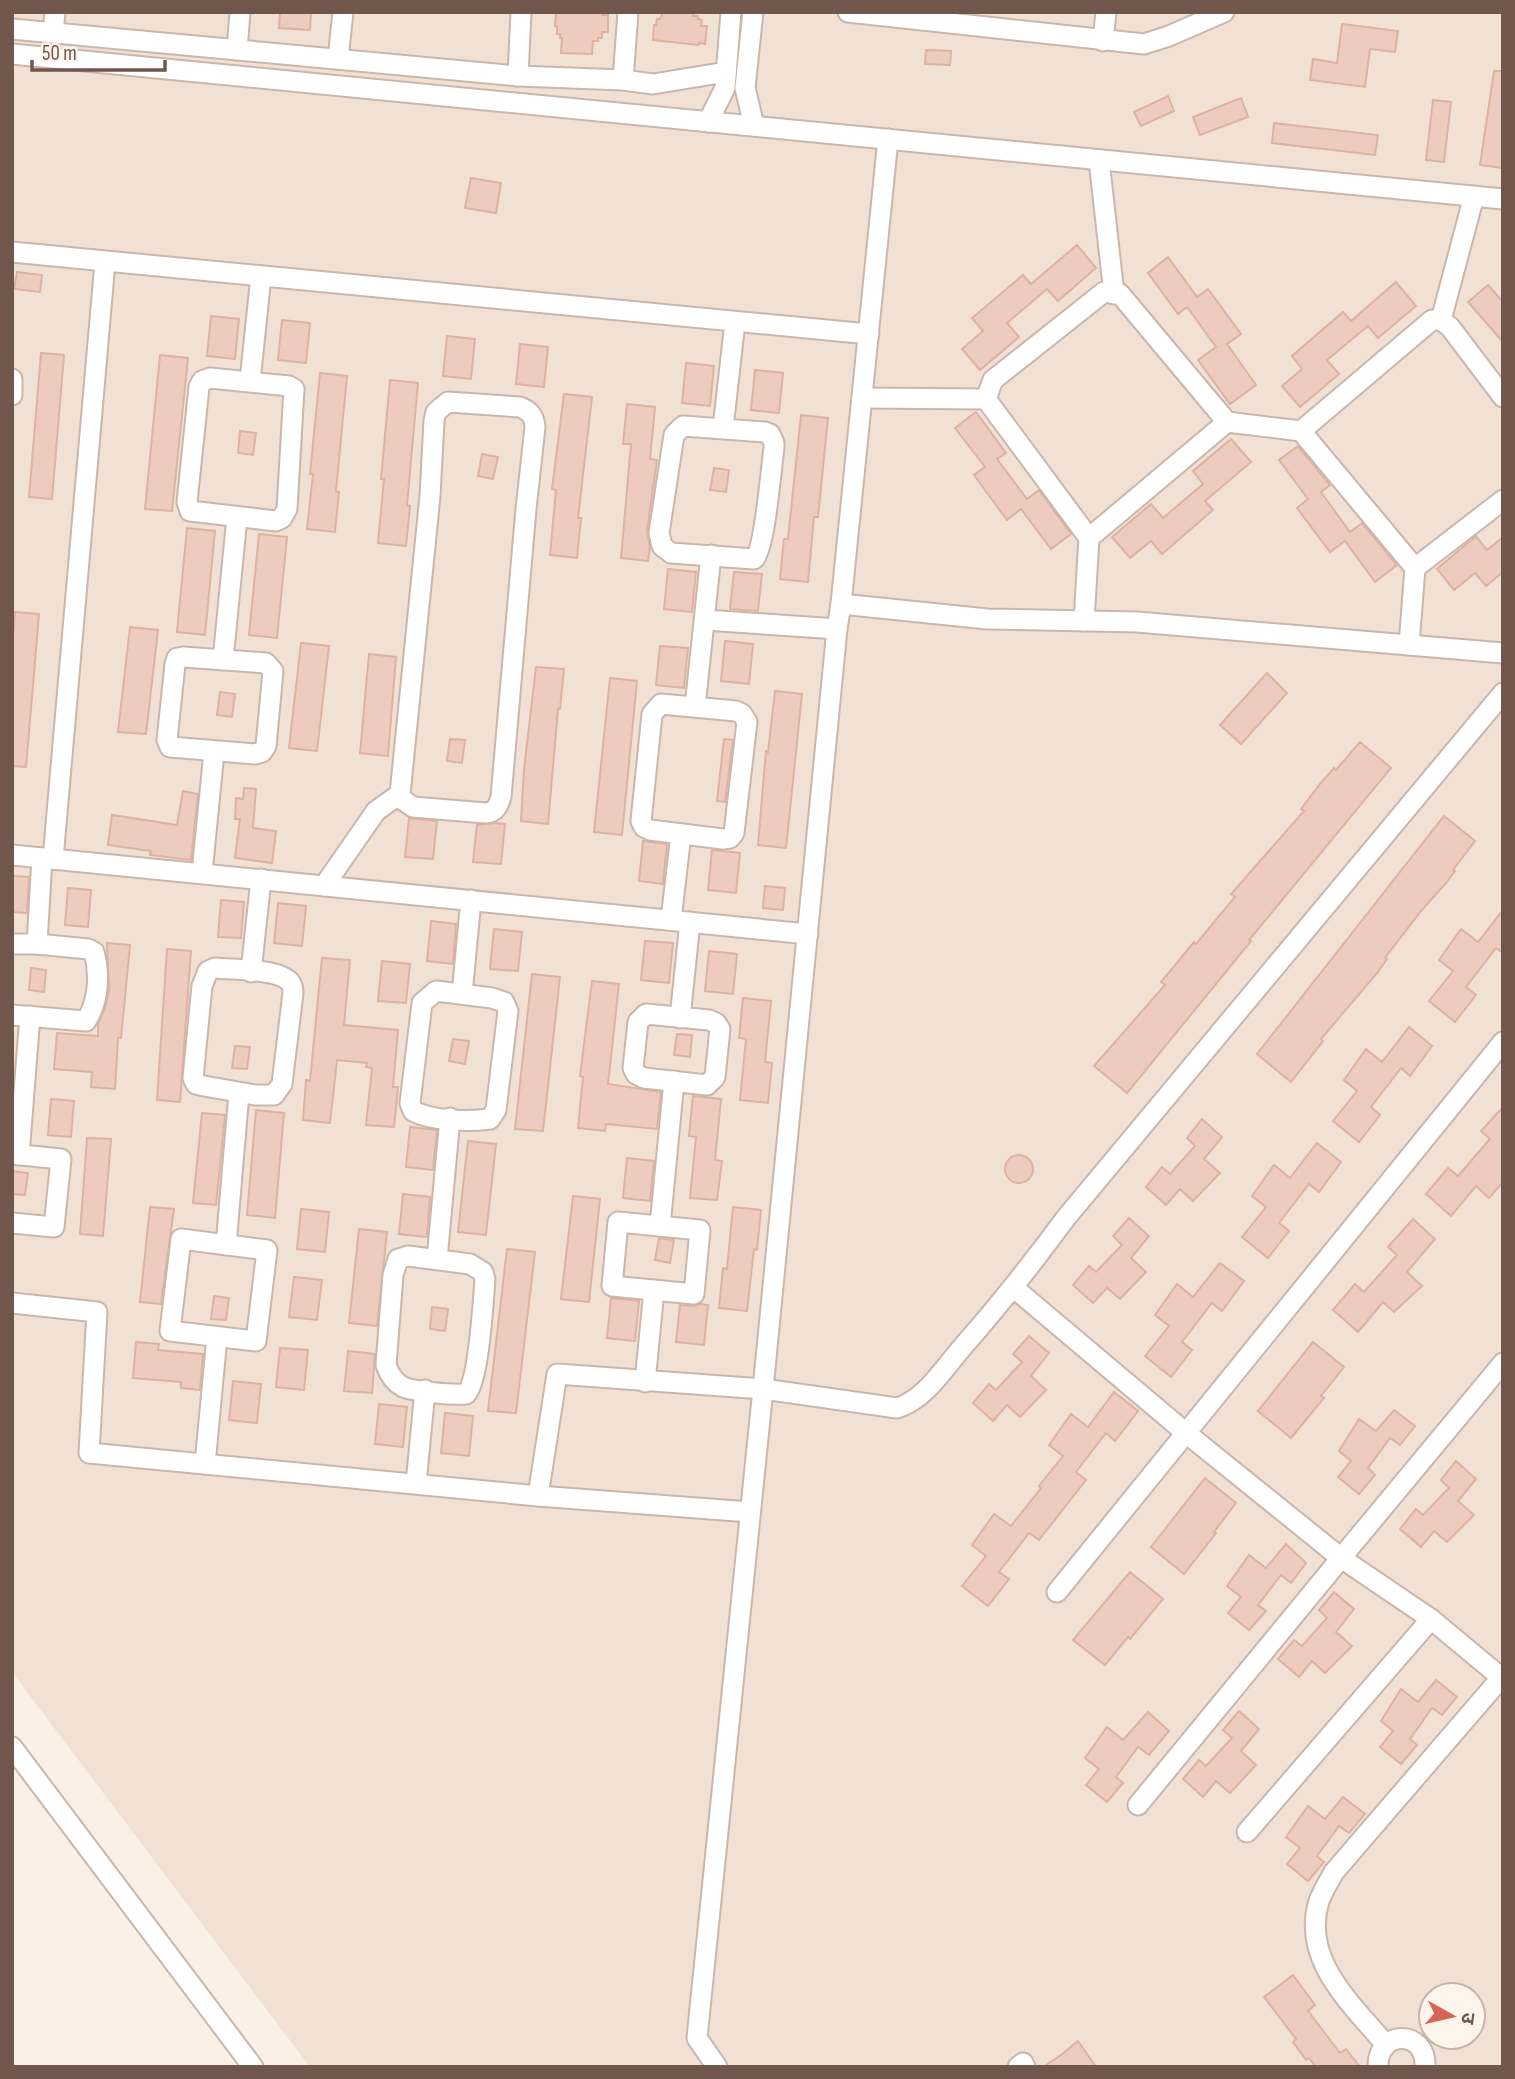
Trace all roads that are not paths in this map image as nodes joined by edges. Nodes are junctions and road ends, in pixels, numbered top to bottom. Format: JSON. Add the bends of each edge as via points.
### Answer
{"nodes":[{"id":1,"x":55,"y":12,"type":"edge"},
{"id":2,"x":240,"y":12,"type":"edge"},
{"id":3,"x":343,"y":12,"type":"edge"},
{"id":4,"x":521,"y":12,"type":"edge"},
{"id":5,"x":628,"y":12,"type":"edge"},
{"id":6,"x":731,"y":12,"type":"edge"},
{"id":7,"x":753,"y":12,"type":"edge"},
{"id":8,"x":848,"y":12,"type":"edge"},
{"id":9,"x":1106,"y":12,"type":"edge"},
{"id":10,"x":1224,"y":12,"type":"edge"},
{"id":11,"x":12,"y":29,"type":"edge"},
{"id":12,"x":53,"y":33,"type":"junction"},
{"id":13,"x":1103,"y":41,"type":"junction"},
{"id":14,"x":237,"y":50,"type":"junction"},
{"id":15,"x":12,"y":54,"type":"edge"},
{"id":16,"x":338,"y":59,"type":"junction"},
{"id":17,"x":726,"y":72,"type":"junction"},
{"id":18,"x":518,"y":76,"type":"junction"},
{"id":19,"x":623,"y":80,"type":"junction"},
{"id":20,"x":708,"y":122,"type":"junction"},
{"id":21,"x":754,"y":126,"type":"junction"},
{"id":22,"x":888,"y":139,"type":"junction"},
{"id":23,"x":1099,"y":160,"type":"junction"},
{"id":24,"x":1474,"y":196,"type":"junction"},
{"id":25,"x":1503,"y":199,"type":"edge"},
{"id":26,"x":12,"y":252,"type":"edge"},
{"id":27,"x":105,"y":261,"type":"junction"},
{"id":28,"x":261,"y":276,"type":"junction"},
{"id":29,"x":1114,"y":293,"type":"junction"},
{"id":30,"x":1441,"y":320,"type":"junction"},
{"id":31,"x":735,"y":321,"type":"junction"},
{"id":32,"x":869,"y":334,"type":"junction"},
{"id":33,"x":12,"y":379,"type":"edge"},
{"id":34,"x":250,"y":381,"type":"junction"},
{"id":35,"x":12,"y":395,"type":"edge"},
{"id":36,"x":1503,"y":397,"type":"edge"},
{"id":37,"x":862,"y":398,"type":"junction"},
{"id":38,"x":986,"y":399,"type":"junction"},
{"id":39,"x":1227,"y":422,"type":"junction"},
{"id":40,"x":723,"y":428,"type":"junction"},
{"id":41,"x":1301,"y":431,"type":"junction"},
{"id":42,"x":1503,"y":500,"type":"edge"},
{"id":43,"x":237,"y":517,"type":"junction"},
{"id":44,"x":1089,"y":538,"type":"junction"},
{"id":45,"x":711,"y":555,"type":"junction"},
{"id":46,"x":1415,"y":568,"type":"junction"},
{"id":47,"x":841,"y":604,"type":"junction"},
{"id":48,"x":705,"y":620,"type":"junction"},
{"id":49,"x":1084,"y":621,"type":"junction"},
{"id":50,"x":837,"y":629,"type":"junction"},
{"id":51,"x":1409,"y":645,"type":"junction"},
{"id":52,"x":1503,"y":653,"type":"edge"},
{"id":53,"x":223,"y":660,"type":"junction"},
{"id":54,"x":1503,"y":693,"type":"edge"},
{"id":55,"x":695,"y":708,"type":"junction"},
{"id":56,"x":214,"y":752,"type":"junction"},
{"id":57,"x":400,"y":794,"type":"junction"},
{"id":58,"x":681,"y":834,"type":"junction"},
{"id":59,"x":12,"y":855,"type":"edge"},
{"id":60,"x":48,"y":858,"type":"junction"},
{"id":61,"x":202,"y":873,"type":"junction"},
{"id":62,"x":261,"y":879,"type":"junction"},
{"id":63,"x":324,"y":886,"type":"junction"},
{"id":64,"x":471,"y":900,"type":"junction"},
{"id":65,"x":681,"y":921,"type":"junction"},
{"id":66,"x":808,"y":934,"type":"junction"},
{"id":67,"x":12,"y":944,"type":"edge"},
{"id":68,"x":37,"y":944,"type":"junction"},
{"id":69,"x":251,"y":972,"type":"junction"},
{"id":70,"x":462,"y":994,"type":"junction"},
{"id":71,"x":21,"y":1016,"type":"edge"},
{"id":72,"x":680,"y":1018,"type":"junction"},
{"id":73,"x":1503,"y":1042,"type":"edge"},
{"id":74,"x":674,"y":1081,"type":"junction"},
{"id":75,"x":239,"y":1093,"type":"junction"},
{"id":76,"x":450,"y":1118,"type":"junction"},
{"id":77,"x":16,"y":1154,"type":"edge"},
{"id":78,"x":13,"y":1223,"type":"edge"},
{"id":79,"x":660,"y":1226,"type":"junction"},
{"id":80,"x":12,"y":1234,"type":"edge"},
{"id":81,"x":226,"y":1245,"type":"junction"},
{"id":82,"x":437,"y":1259,"type":"junction"},
{"id":83,"x":1014,"y":1287,"type":"junction"},
{"id":84,"x":654,"y":1290,"type":"junction"},
{"id":85,"x":12,"y":1303,"type":"edge"},
{"id":86,"x":217,"y":1336,"type":"junction"},
{"id":87,"x":1503,"y":1363,"type":"edge"},
{"id":88,"x":645,"y":1382,"type":"junction"},
{"id":89,"x":763,"y":1389,"type":"junction"},
{"id":90,"x":425,"y":1390,"type":"junction"},
{"id":91,"x":1186,"y":1433,"type":"junction"},
{"id":92,"x":205,"y":1464,"type":"junction"},
{"id":93,"x":416,"y":1484,"type":"junction"},
{"id":94,"x":538,"y":1496,"type":"junction"},
{"id":95,"x":750,"y":1512,"type":"junction"},
{"id":96,"x":1341,"y":1558,"type":"junction"},
{"id":97,"x":1056,"y":1592,"type":"dead end"},
{"id":98,"x":1431,"y":1619,"type":"junction"},
{"id":99,"x":1502,"y":1678,"type":"edge"},
{"id":100,"x":12,"y":1747,"type":"edge"},
{"id":101,"x":1138,"y":1805,"type":"dead end"},
{"id":102,"x":1247,"y":1832,"type":"dead end"},
{"id":103,"x":1386,"y":2045,"type":"junction"},
{"id":104,"x":253,"y":2067,"type":"edge"},
{"id":105,"x":717,"y":2067,"type":"edge"},
{"id":106,"x":1018,"y":2067,"type":"edge"},
{"id":107,"x":1025,"y":2067,"type":"edge"},
{"id":108,"x":1378,"y":2067,"type":"edge"},
{"id":109,"x":1425,"y":2067,"type":"edge"}],
"edges":[{"from":1,"to":12,"type":"street"},
{"from":2,"to":14,"type":"street"},
{"from":3,"to":16,"type":"street"},
{"from":4,"to":18,"type":"street"},
{"from":5,"to":19,"type":"street"},
{"from":6,"to":17,"type":"street"},
{"from":7,"to":21,"type":"street","via":[[746,88]]},
{"from":8,"to":13,"type":"street"},
{"from":9,"to":13,"type":"street"},
{"from":10,"to":13,"type":"street","via":[[1144,44]]},
{"from":11,"to":12,"type":"street"},
{"from":12,"to":14,"type":"street"},
{"from":14,"to":16,"type":"street"},
{"from":15,"to":20,"type":"street"},
{"from":16,"to":18,"type":"street"},
{"from":17,"to":19,"type":"street","via":[[653,84]]},
{"from":17,"to":20,"type":"street","via":[[725,88]]},
{"from":18,"to":19,"type":"street"},
{"from":20,"to":21,"type":"street"},
{"from":21,"to":22,"type":"street"},
{"from":22,"to":23,"type":"street"},
{"from":22,"to":32,"type":"street"},
{"from":23,"to":24,"type":"street"},
{"from":23,"to":29,"type":"street"},
{"from":24,"to":25,"type":"street"},
{"from":24,"to":30,"type":"street"},
{"from":26,"to":27,"type":"street"},
{"from":27,"to":28,"type":"street"},
{"from":27,"to":60,"type":"street"},
{"from":28,"to":31,"type":"street"},
{"from":28,"to":34,"type":"street"},
{"from":29,"to":38,"type":"street","via":[[1104,292],[993,380]]},
{"from":29,"to":39,"type":"street","via":[[1120,294]]},
{"from":30,"to":36,"type":"street"},
{"from":30,"to":41,"type":"street","via":[[1432,320]]},
{"from":31,"to":32,"type":"street"},
{"from":31,"to":40,"type":"street"},
{"from":32,"to":37,"type":"street"},
{"from":33,"to":35,"type":"street"},
{"from":34,"to":43,"type":"street","via":[[294,389],[286,509],[276,521]]},
{"from":34,"to":43,"type":"street","via":[[202,381],[187,502],[190,512]]},
{"from":37,"to":38,"type":"street"},
{"from":37,"to":47,"type":"street"},
{"from":38,"to":44,"type":"street"},
{"from":39,"to":41,"type":"street"},
{"from":39,"to":44,"type":"street"},
{"from":40,"to":45,"type":"street","via":[[678,428],[659,533],[662,546],[671,553]]},
{"from":40,"to":45,"type":"street","via":[[770,434],[774,443],[758,555],[754,559]]},
{"from":41,"to":46,"type":"street"},
{"from":42,"to":46,"type":"street"},
{"from":43,"to":53,"type":"street"},
{"from":44,"to":49,"type":"street"},
{"from":45,"to":48,"type":"street"},
{"from":46,"to":51,"type":"street"},
{"from":47,"to":49,"type":"street","via":[[987,619]]},
{"from":47,"to":50,"type":"street"},
{"from":48,"to":50,"type":"street"},
{"from":48,"to":55,"type":"street"},
{"from":49,"to":51,"type":"street"},
{"from":50,"to":66,"type":"street"},
{"from":51,"to":52,"type":"street"},
{"from":53,"to":56,"type":"street","via":[[183,657],[174,664],[170,747]]},
{"from":53,"to":56,"type":"street","via":[[271,666],[266,746],[255,754]]},
{"from":54,"to":83,"type":"street","via":[[1074,1208]]},
{"from":55,"to":58,"type":"street","via":[[661,704],[652,713],[641,821],[650,830]]},
{"from":55,"to":58,"type":"street","via":[[736,711],[747,722],[734,833],[723,839]]},
{"from":56,"to":61,"type":"street"},
{"from":57,"to":57,"type":"street","via":[[436,412],[448,402],[520,407],[528,410],[535,427],[501,797],[498,806],[486,813],[413,807]]},
{"from":57,"to":63,"type":"street","via":[[376,811]]},
{"from":58,"to":65,"type":"street"},
{"from":59,"to":60,"type":"street"},
{"from":60,"to":61,"type":"street"},
{"from":60,"to":68,"type":"street"},
{"from":61,"to":62,"type":"street"},
{"from":62,"to":63,"type":"street"},
{"from":62,"to":69,"type":"street"},
{"from":63,"to":64,"type":"street"},
{"from":64,"to":65,"type":"street"},
{"from":64,"to":70,"type":"street"},
{"from":65,"to":66,"type":"street"},
{"from":65,"to":72,"type":"street"},
{"from":66,"to":89,"type":"street"},
{"from":67,"to":68,"type":"street"},
{"from":68,"to":71,"type":"street","via":[[94,952],[98,975],[95,1003],[86,1021]]},
{"from":69,"to":75,"type":"street","via":[[276,974],[289,982],[293,993],[279,1091],[269,1096]]},
{"from":69,"to":75,"type":"street","via":[[208,971],[202,986],[192,1071],[196,1084]]},
{"from":70,"to":76,"type":"street","via":[[436,991],[422,1003],[410,1103],[421,1115]]},
{"from":70,"to":76,"type":"street","via":[[504,1002],[508,1011],[496,1110],[490,1119]]},
{"from":71,"to":77,"type":"street"},
{"from":72,"to":74,"type":"street","via":[[709,1020],[720,1029],[715,1077],[708,1085]]},
{"from":72,"to":74,"type":"street","via":[[646,1014],[638,1022],[636,1074]]},
{"from":73,"to":91,"type":"street"},
{"from":74,"to":79,"type":"street"},
{"from":75,"to":81,"type":"street"},
{"from":76,"to":82,"type":"street"},
{"from":77,"to":78,"type":"street","via":[[61,1159],[54,1227]]},
{"from":78,"to":80,"type":"street"},
{"from":79,"to":84,"type":"street","via":[[700,1230],[694,1294]]},
{"from":79,"to":84,"type":"street","via":[[618,1222],[612,1286]]},
{"from":81,"to":86,"type":"street","via":[[267,1250],[256,1341]]},
{"from":81,"to":86,"type":"street","via":[[181,1240],[170,1331]]},
{"from":82,"to":90,"type":"street","via":[[402,1256],[393,1275],[386,1365],[391,1377],[404,1387]]},
{"from":82,"to":90,"type":"street","via":[[478,1267],[485,1280],[470,1390],[466,1394]]},
{"from":83,"to":89,"type":"street","via":[[908,1405],[897,1408]]},
{"from":83,"to":91,"type":"street"},
{"from":84,"to":88,"type":"street"},
{"from":85,"to":92,"type":"street","via":[[97,1312],[89,1453]]},
{"from":86,"to":92,"type":"street"},
{"from":87,"to":96,"type":"street"},
{"from":88,"to":89,"type":"street"},
{"from":88,"to":94,"type":"street","via":[[557,1374]]},
{"from":89,"to":95,"type":"street"},
{"from":90,"to":93,"type":"street"},
{"from":91,"to":96,"type":"street"},
{"from":91,"to":97,"type":"street"},
{"from":92,"to":93,"type":"street"},
{"from":93,"to":94,"type":"street"},
{"from":94,"to":95,"type":"street"},
{"from":95,"to":105,"type":"street","via":[[697,2038]]},
{"from":96,"to":98,"type":"street"},
{"from":96,"to":101,"type":"street"},
{"from":98,"to":99,"type":"street"},
{"from":98,"to":102,"type":"street"},
{"from":99,"to":103,"type":"street","via":[[1334,1872],[1320,1900],[1315,1927],[1319,1955],[1330,1977]]},
{"from":100,"to":104,"type":"street"},
{"from":103,"to":108,"type":"street"},
{"from":103,"to":109,"type":"street","via":[[1401,2038],[1416,2043],[1425,2057]]},
{"from":106,"to":107,"type":"street","via":[[1023,2063]]}]}
